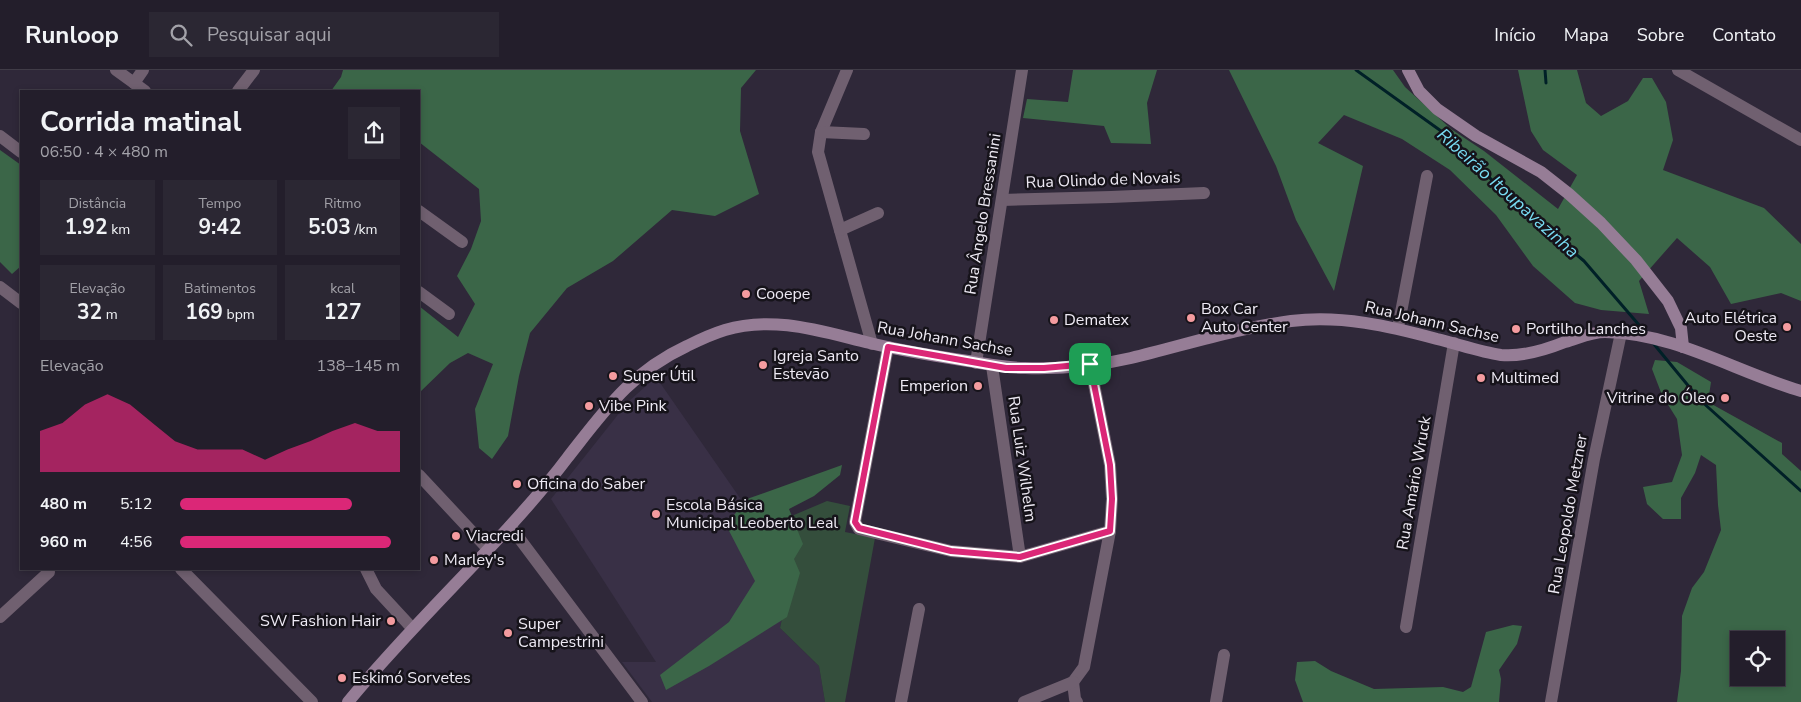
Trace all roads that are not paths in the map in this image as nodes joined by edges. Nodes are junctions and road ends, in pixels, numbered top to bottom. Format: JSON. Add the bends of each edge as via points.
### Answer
{"nodes":[{"id":1,"x":116,"y":70,"type":"edge"},
{"id":2,"x":143,"y":70,"type":"edge"},
{"id":3,"x":254,"y":70,"type":"edge"},
{"id":4,"x":847,"y":70,"type":"edge"},
{"id":5,"x":1022,"y":70,"type":"edge"},
{"id":6,"x":1408,"y":70,"type":"edge"},
{"id":7,"x":1678,"y":70,"type":"edge"},
{"id":8,"x":134,"y":83,"type":"junction"},
{"id":9,"x":144,"y":90,"type":"edge"},
{"id":10,"x":239,"y":90,"type":"edge"},
{"id":11,"x":822,"y":132,"type":"junction"},
{"id":12,"x":864,"y":134,"type":"dead end"},
{"id":13,"x":0,"y":136,"type":"edge"},
{"id":14,"x":1801,"y":140,"type":"edge"},
{"id":15,"x":20,"y":151,"type":"edge"},
{"id":16,"x":1427,"y":176,"type":"dead end"},
{"id":17,"x":1204,"y":193,"type":"dead end"},
{"id":18,"x":1002,"y":200,"type":"junction"},
{"id":19,"x":420,"y":212,"type":"edge"},
{"id":20,"x":878,"y":213,"type":"dead end"},
{"id":21,"x":840,"y":230,"type":"junction"},
{"id":22,"x":462,"y":242,"type":"dead end"},
{"id":23,"x":0,"y":287,"type":"edge"},
{"id":24,"x":420,"y":293,"type":"edge"},
{"id":25,"x":20,"y":302,"type":"edge"},
{"id":26,"x":449,"y":314,"type":"dead end"},
{"id":27,"x":1398,"y":328,"type":"junction"},
{"id":28,"x":1621,"y":333,"type":"junction"},
{"id":29,"x":872,"y":344,"type":"junction"},
{"id":30,"x":1454,"y":344,"type":"junction"},
{"id":31,"x":888,"y":347,"type":"junction"},
{"id":32,"x":1683,"y":347,"type":"junction"},
{"id":33,"x":976,"y":363,"type":"junction"},
{"id":34,"x":1090,"y":364,"type":"junction"},
{"id":35,"x":992,"y":366,"type":"junction"},
{"id":36,"x":1801,"y":391,"type":"edge"},
{"id":37,"x":420,"y":476,"type":"edge"},
{"id":38,"x":510,"y":526,"type":"junction"},
{"id":39,"x":1110,"y":531,"type":"junction"},
{"id":40,"x":488,"y":549,"type":"junction"},
{"id":41,"x":1020,"y":557,"type":"junction"},
{"id":42,"x":182,"y":570,"type":"edge"},
{"id":43,"x":366,"y":570,"type":"edge"},
{"id":44,"x":49,"y":572,"type":"dead end"},
{"id":45,"x":919,"y":609,"type":"dead end"},
{"id":46,"x":0,"y":617,"type":"edge"},
{"id":47,"x":1406,"y":627,"type":"dead end"},
{"id":48,"x":412,"y":628,"type":"junction"},
{"id":49,"x":1224,"y":655,"type":"dead end"},
{"id":50,"x":1073,"y":682,"type":"junction"},
{"id":51,"x":312,"y":702,"type":"edge"},
{"id":52,"x":348,"y":702,"type":"edge"},
{"id":53,"x":642,"y":702,"type":"edge"},
{"id":54,"x":901,"y":702,"type":"edge"},
{"id":55,"x":1024,"y":702,"type":"edge"},
{"id":56,"x":1077,"y":702,"type":"edge"},
{"id":57,"x":1216,"y":702,"type":"edge"},
{"id":58,"x":1551,"y":702,"type":"edge"}],
"edges":[{"from":1,"to":8,"type":"street"},
{"from":2,"to":8,"type":"street"},
{"from":3,"to":10,"type":"street"},
{"from":4,"to":11,"type":"street"},
{"from":5,"to":18,"type":"street","name":"Rua Ângelo Bressanini"},
{"from":6,"to":32,"type":"street","via":[[1419,91],[1437,109],[1476,136],[1541,172],[1601,223],[1668,301],[1681,328]]},
{"from":7,"to":14,"type":"street"},
{"from":8,"to":9,"type":"street"},
{"from":11,"to":12,"type":"street"},
{"from":11,"to":21,"type":"street","via":[[818,152]]},
{"from":13,"to":15,"type":"street"},
{"from":16,"to":27,"type":"street"},
{"from":17,"to":18,"type":"street","name":"Rua Olindo de Novais"},
{"from":18,"to":33,"type":"street","name":"Rua Ângelo Bressanini"},
{"from":19,"to":22,"type":"street"},
{"from":20,"to":21,"type":"street"},
{"from":21,"to":29,"type":"street"},
{"from":23,"to":25,"type":"street"},
{"from":24,"to":26,"type":"street"},
{"from":27,"to":30,"type":"street","name":"Rua Johann Sachse"},
{"from":27,"to":34,"type":"street","name":"Rua Johann Sachse","via":[[1347,319],[1294,321],[1234,331],[1130,358]]},
{"from":28,"to":30,"type":"street","name":"Rua Johann Sachse","via":[[1598,332],[1518,355]]},
{"from":28,"to":32,"type":"street","name":"Rua Johann Sachse"},
{"from":28,"to":58,"type":"street","name":"Rua Leopoldo Metzner","via":[[1594,460]]},
{"from":29,"to":31,"type":"street","name":"Rua Johann Sachse"},
{"from":29,"to":38,"type":"street","name":"Rua Johann Sachse","via":[[793,325],[759,325],[723,331],[676,351],[625,388]]},
{"from":30,"to":47,"type":"street","name":"Rua Amário Wruck"},
{"from":31,"to":33,"type":"street","name":"Rua Johann Sachse"},
{"from":31,"to":41,"type":"street","via":[[856,526],[951,551]]},
{"from":32,"to":36,"type":"street","name":"Rua Johann Sachse"},
{"from":33,"to":35,"type":"street","name":"Rua Johann Sachse"},
{"from":34,"to":35,"type":"street","name":"Rua Johann Sachse","via":[[1031,368]]},
{"from":34,"to":39,"type":"street","via":[[1110,465]]},
{"from":35,"to":41,"type":"street","name":"Rua Luiz Wilhelm"},
{"from":37,"to":40,"type":"street"},
{"from":38,"to":40,"type":"street","name":"Rua Johann Sachse"},
{"from":38,"to":53,"type":"street"},
{"from":39,"to":41,"type":"street"},
{"from":39,"to":50,"type":"street","via":[[1084,667]]},
{"from":40,"to":48,"type":"street","name":"Rua Johann Sachse"},
{"from":42,"to":51,"type":"street"},
{"from":43,"to":48,"type":"street","via":[[376,589]]},
{"from":44,"to":46,"type":"street"},
{"from":45,"to":54,"type":"street"},
{"from":48,"to":52,"type":"street","name":"Rua Johann Sachse"},
{"from":49,"to":57,"type":"street"},
{"from":50,"to":55,"type":"street"},
{"from":50,"to":56,"type":"street"}]}
